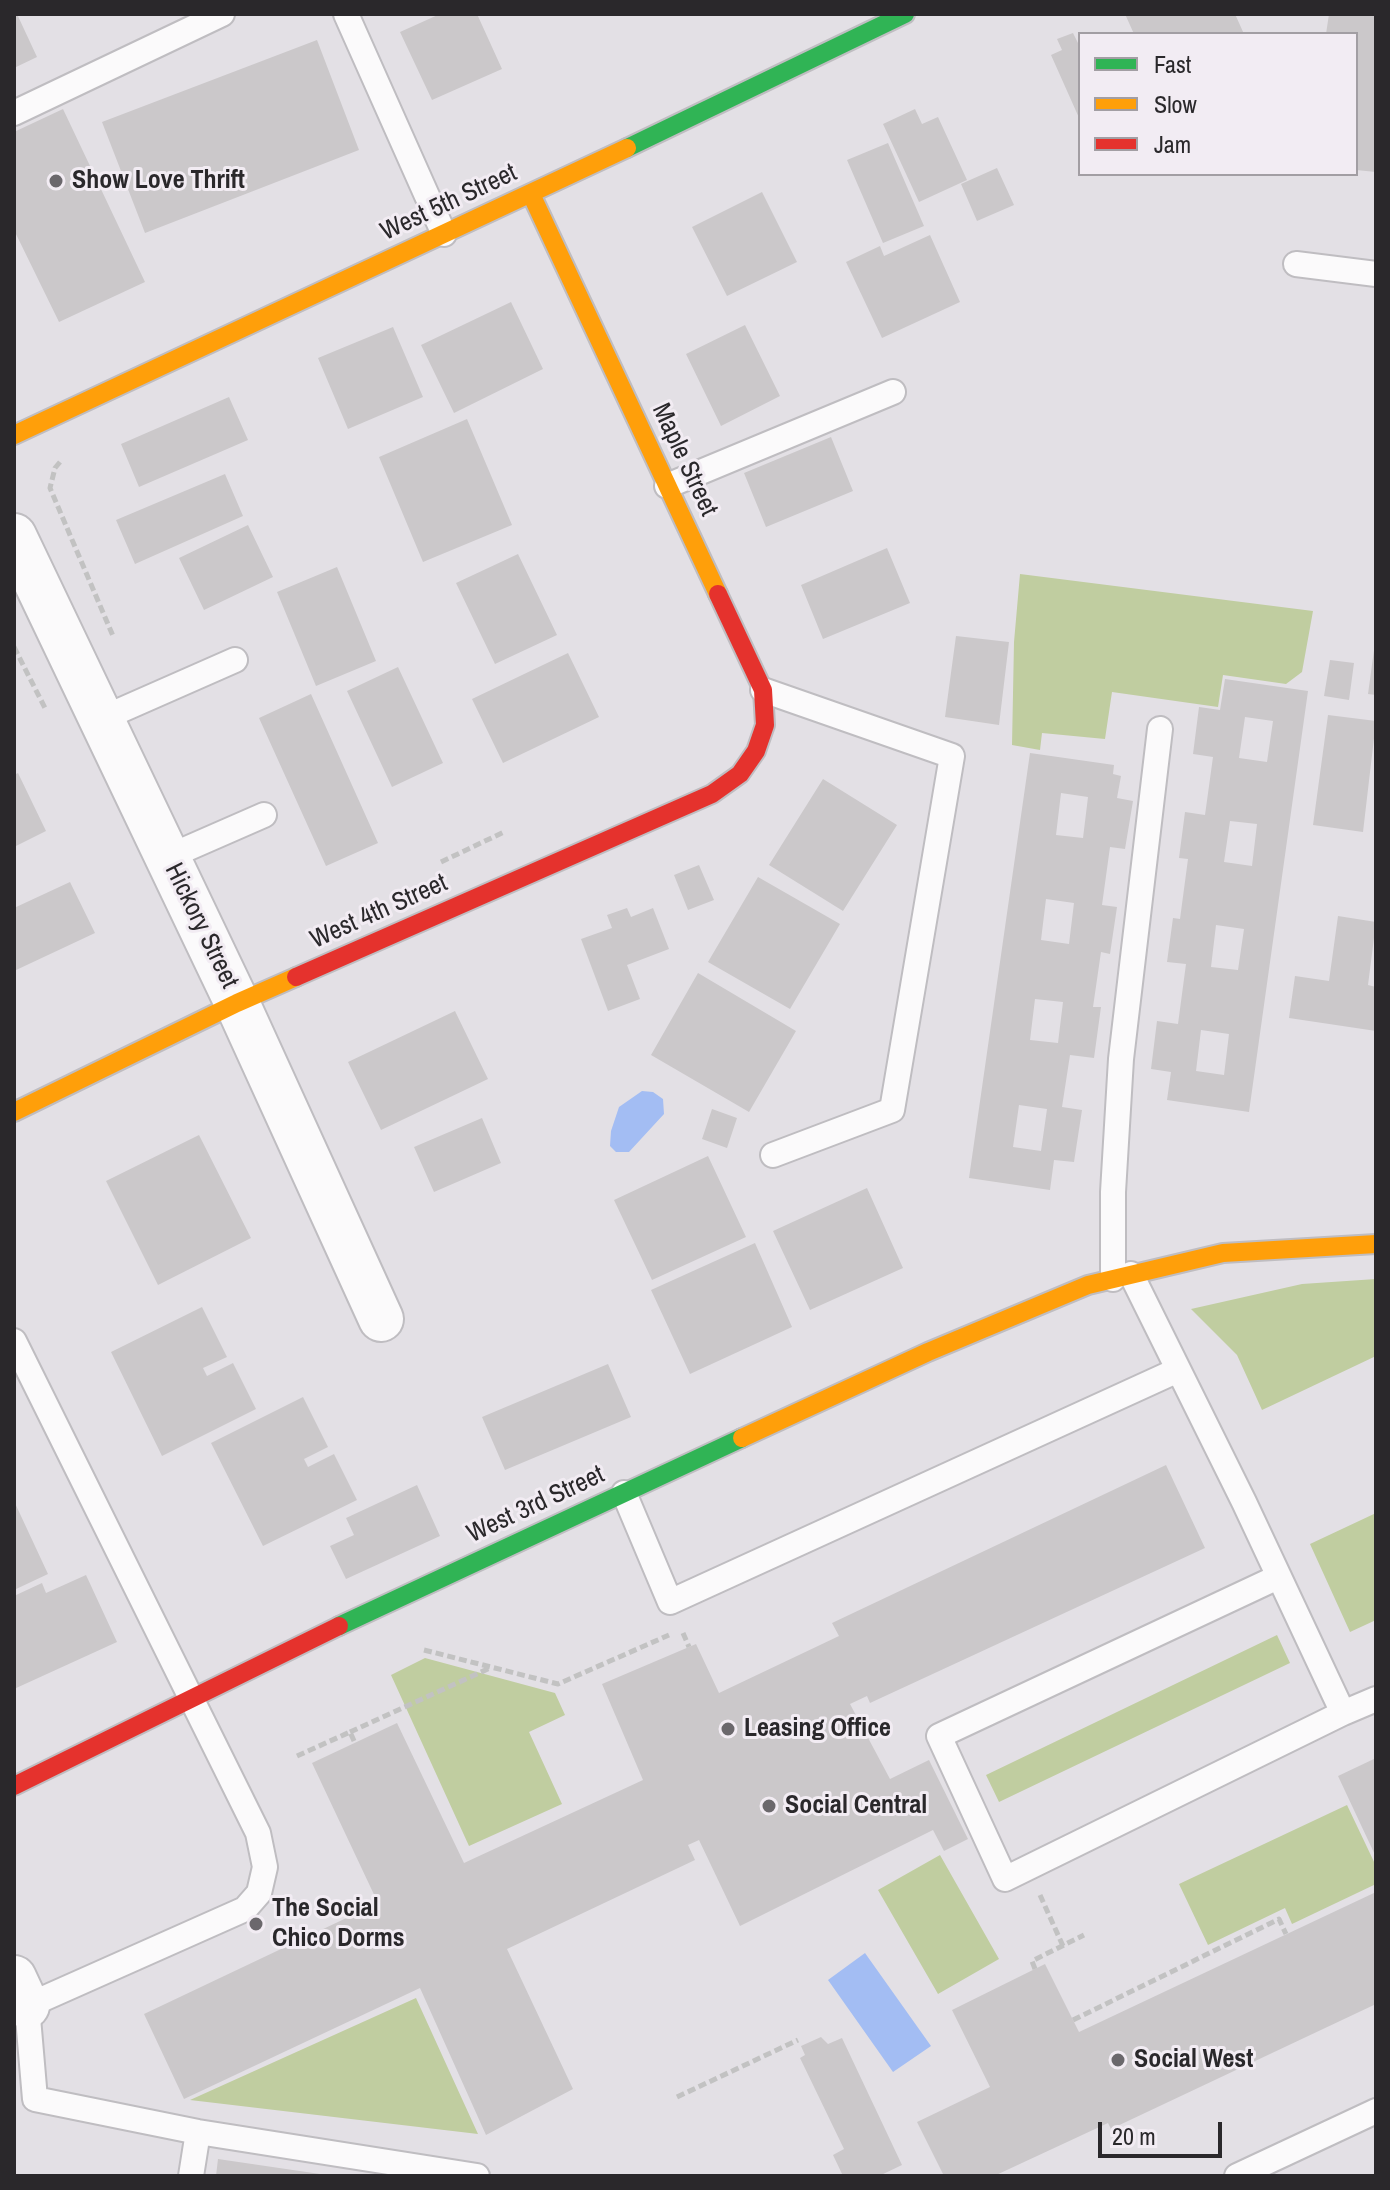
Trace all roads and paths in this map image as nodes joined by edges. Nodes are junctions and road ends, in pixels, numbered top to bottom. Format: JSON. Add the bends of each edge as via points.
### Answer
{"nodes":[{"id":1,"x":222,"y":14,"type":"edge"},
{"id":2,"x":346,"y":14,"type":"edge"},
{"id":3,"x":905,"y":14,"type":"edge"},
{"id":4,"x":14,"y":113,"type":"edge"},
{"id":5,"x":531,"y":194,"type":"junction"},
{"id":6,"x":444,"y":234,"type":"junction"},
{"id":7,"x":1296,"y":264,"type":"dead end"},
{"id":8,"x":1376,"y":274,"type":"edge"},
{"id":9,"x":893,"y":392,"type":"dead end"},
{"id":10,"x":14,"y":435,"type":"edge"},
{"id":11,"x":667,"y":486,"type":"junction"},
{"id":12,"x":50,"y":488,"type":"dead end"},
{"id":13,"x":14,"y":536,"type":"edge"},
{"id":14,"x":117,"y":646,"type":"dead end"},
{"id":15,"x":235,"y":660,"type":"dead end"},
{"id":16,"x":763,"y":690,"type":"junction"},
{"id":17,"x":101,"y":719,"type":"junction"},
{"id":18,"x":1160,"y":729,"type":"dead end"},
{"id":19,"x":756,"y":751,"type":"joint"},
{"id":20,"x":264,"y":815,"type":"dead end"},
{"id":21,"x":504,"y":832,"type":"dead end"},
{"id":22,"x":168,"y":857,"type":"junction"},
{"id":23,"x":441,"y":862,"type":"dead end"},
{"id":24,"x":237,"y":1003,"type":"junction"},
{"id":25,"x":14,"y":1112,"type":"edge"},
{"id":26,"x":773,"y":1155,"type":"dead end"},
{"id":27,"x":1376,"y":1244,"type":"edge"},
{"id":28,"x":1122,"y":1276,"type":"junction"},
{"id":29,"x":381,"y":1319,"type":"dead end"},
{"id":30,"x":14,"y":1341,"type":"edge"},
{"id":31,"x":1178,"y":1370,"type":"junction"},
{"id":32,"x":624,"y":1493,"type":"junction"},
{"id":33,"x":1278,"y":1577,"type":"junction"},
{"id":34,"x":684,"y":1634,"type":"dead end"},
{"id":35,"x":663,"y":1637,"type":"dead end"},
{"id":36,"x":689,"y":1647,"type":"dead end"},
{"id":37,"x":424,"y":1650,"type":"dead end"},
{"id":38,"x":490,"y":1667,"type":"junction"},
{"id":39,"x":190,"y":1699,"type":"junction"},
{"id":40,"x":1376,"y":1699,"type":"edge"},
{"id":41,"x":1343,"y":1713,"type":"junction"},
{"id":42,"x":350,"y":1732,"type":"junction"},
{"id":43,"x":355,"y":1743,"type":"dead end"},
{"id":44,"x":297,"y":1756,"type":"dead end"},
{"id":45,"x":14,"y":1786,"type":"edge"},
{"id":46,"x":1050,"y":1916,"type":"dead end"},
{"id":47,"x":1286,"y":1934,"type":"dead end"},
{"id":48,"x":1084,"y":1935,"type":"dead end"},
{"id":49,"x":1063,"y":1946,"type":"junction"},
{"id":50,"x":1035,"y":1969,"type":"dead end"},
{"id":51,"x":21,"y":1992,"type":"edge"},
{"id":52,"x":1073,"y":2020,"type":"dead end"},
{"id":53,"x":798,"y":2040,"type":"dead end"},
{"id":54,"x":25,"y":2097,"type":"edge"},
{"id":55,"x":677,"y":2097,"type":"dead end"},
{"id":56,"x":1376,"y":2111,"type":"edge"},
{"id":57,"x":198,"y":2132,"type":"junction"},
{"id":58,"x":191,"y":2176,"type":"edge"},
{"id":59,"x":477,"y":2176,"type":"edge"},
{"id":60,"x":1237,"y":2176,"type":"edge"}],
"edges":[{"from":1,"to":4,"type":"lane"},
{"from":2,"to":6,"type":"lane"},
{"from":3,"to":5,"type":"street","name":"West 5th Street"},
{"from":5,"to":6,"type":"street","name":"West 5th Street"},
{"from":5,"to":11,"type":"street","name":"Maple Street"},
{"from":6,"to":10,"type":"street","name":"West 5th Street"},
{"from":7,"to":8,"type":"lane"},
{"from":9,"to":11,"type":"lane"},
{"from":11,"to":16,"type":"street","name":"Maple Street"},
{"from":12,"to":14,"type":"path"},
{"from":13,"to":17,"type":"street","name":"Hickory Street"},
{"from":15,"to":17,"type":"lane"},
{"from":16,"to":19,"type":"street","name":"Maple Street","via":[[765,725]]},
{"from":16,"to":26,"type":"lane","via":[[952,756],[892,1110]]},
{"from":17,"to":22,"type":"street","name":"Hickory Street"},
{"from":18,"to":28,"type":"lane","via":[[1121,1059],[1113,1192]]},
{"from":19,"to":24,"type":"street","name":"West 4th Street","via":[[740,774],[712,794]]},
{"from":20,"to":22,"type":"lane"},
{"from":21,"to":23,"type":"path"},
{"from":22,"to":24,"type":"street","name":"Hickory Street"},
{"from":24,"to":25,"type":"street","name":"West 4th Street"},
{"from":24,"to":29,"type":"street","name":"Hickory Street"},
{"from":27,"to":28,"type":"street","name":"West 3rd Street","via":[[1223,1253]]},
{"from":28,"to":31,"type":"lane"},
{"from":28,"to":32,"type":"street","name":"West 3rd Street","via":[[1088,1285],[928,1352]]},
{"from":30,"to":39,"type":"lane"},
{"from":31,"to":32,"type":"lane","via":[[670,1602]]},
{"from":31,"to":33,"type":"lane"},
{"from":32,"to":39,"type":"street","name":"West 3rd Street"},
{"from":33,"to":41,"type":"lane"},
{"from":33,"to":41,"type":"lane","via":[[939,1736],[1005,1879]]},
{"from":34,"to":36,"type":"path"},
{"from":35,"to":38,"type":"path","via":[[558,1684]]},
{"from":37,"to":38,"type":"path"},
{"from":38,"to":42,"type":"path"},
{"from":39,"to":45,"type":"street","name":"West 3rd Street"},
{"from":39,"to":51,"type":"lane","via":[[258,1833],[265,1867],[259,1893],[245,1909]]},
{"from":40,"to":41,"type":"lane"},
{"from":42,"to":43,"type":"path"},
{"from":42,"to":44,"type":"path"},
{"from":46,"to":49,"type":"path"},
{"from":47,"to":52,"type":"path","via":[[1279,1919]]},
{"from":48,"to":49,"type":"path"},
{"from":49,"to":50,"type":"path","via":[[1028,1962]]},
{"from":51,"to":54,"type":"lane"},
{"from":53,"to":55,"type":"path"},
{"from":54,"to":57,"type":"lane"},
{"from":56,"to":60,"type":"lane"},
{"from":57,"to":58,"type":"lane"},
{"from":57,"to":59,"type":"lane"}]}
